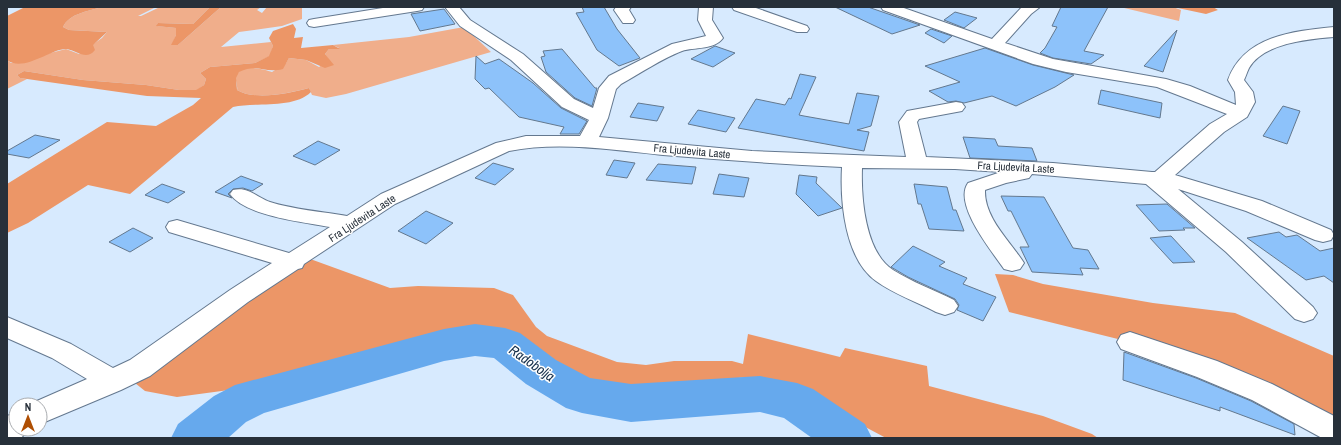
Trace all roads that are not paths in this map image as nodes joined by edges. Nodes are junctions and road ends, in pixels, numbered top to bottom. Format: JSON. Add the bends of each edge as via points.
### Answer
{"nodes":[{"id":1,"x":416,"y":7,"type":"edge"},
{"id":2,"x":452,"y":7,"type":"edge"},
{"id":3,"x":706,"y":7,"type":"edge"},
{"id":4,"x":739,"y":7,"type":"edge"},
{"id":5,"x":888,"y":7,"type":"edge"},
{"id":6,"x":1033,"y":7,"type":"edge"},
{"id":7,"x":314,"y":23,"type":"dead end"},
{"id":8,"x":802,"y":29,"type":"dead end"},
{"id":9,"x":1334,"y":32,"type":"edge"},
{"id":10,"x":995,"y":45,"type":"junction"},
{"id":11,"x":956,"y":107,"type":"dead end"},
{"id":12,"x":1241,"y":113,"type":"junction"},
{"id":13,"x":599,"y":118,"type":"junction"},
{"id":14,"x":588,"y":142,"type":"junction"},
{"id":15,"x":852,"y":162,"type":"junction"},
{"id":16,"x":917,"y":162,"type":"junction"},
{"id":17,"x":1053,"y":169,"type":"junction"},
{"id":18,"x":1157,"y":177,"type":"junction"},
{"id":19,"x":240,"y":194,"type":"dead end"},
{"id":20,"x":352,"y":224,"type":"junction"},
{"id":21,"x":177,"y":227,"type":"dead end"},
{"id":22,"x":1323,"y":235,"type":"dead end"},
{"id":23,"x":294,"y":262,"type":"junction"},
{"id":24,"x":1012,"y":264,"type":"dead end"},
{"id":25,"x":945,"y":306,"type":"dead end"},
{"id":26,"x":1304,"y":313,"type":"dead end"},
{"id":27,"x":7,"y":327,"type":"edge"},
{"id":28,"x":1130,"y":342,"type":"dead end"},
{"id":29,"x":110,"y":382,"type":"junction"},
{"id":30,"x":48,"y":409,"type":"edge"},
{"id":31,"x":1334,"y":430,"type":"edge"}],
"edges":[{"from":1,"to":7,"type":"street"},
{"from":2,"to":13,"type":"street","via":[[465,23],[517,58],[568,103]]},
{"from":3,"to":13,"type":"street","via":[[705,20],[715,38],[678,47],[614,80],[608,88]]},
{"from":4,"to":8,"type":"street"},
{"from":5,"to":10,"type":"street","via":[[929,15]]},
{"from":6,"to":10,"type":"street","via":[[1026,11]]},
{"from":9,"to":12,"type":"street","via":[[1294,37],[1253,53],[1237,72],[1236,80],[1244,92],[1246,102]]},
{"from":10,"to":12,"type":"street","via":[[1064,67],[1106,72],[1170,85]]},
{"from":11,"to":16,"type":"street","via":[[913,115],[908,122]]},
{"from":12,"to":18,"type":"street","via":[[1217,128]]},
{"from":13,"to":14,"type":"street"},
{"from":14,"to":15,"type":"street","name":"Fra Ljudevita Laste","via":[[752,157]]},
{"from":14,"to":20,"type":"street","name":"Fra Ljudevita Laste","via":[[526,142],[503,147],[388,199]]},
{"from":15,"to":16,"type":"street","name":"Fra Ljudevita Laste"},
{"from":15,"to":25,"type":"street","via":[[851,193],[859,236],[872,262],[884,275]]},
{"from":16,"to":17,"type":"street","name":"Fra Ljudevita Laste"},
{"from":17,"to":18,"type":"street","name":"Fra Ljudevita Laste"},
{"from":17,"to":24,"type":"street","via":[[1001,178],[975,188],[975,205]]},
{"from":18,"to":22,"type":"street","name":"Fra Ljudevita Laste","via":[[1254,206]]},
{"from":18,"to":26,"type":"street"},
{"from":19,"to":20,"type":"street","via":[[263,207]]},
{"from":20,"to":23,"type":"street","name":"Fra Ljudevita Laste"},
{"from":21,"to":23,"type":"street"},
{"from":23,"to":29,"type":"street","name":"Fra Ljudevita Laste","via":[[239,296],[140,368]]},
{"from":27,"to":29,"type":"street","via":[[86,364]]},
{"from":28,"to":31,"type":"street","via":[[1207,369],[1262,392]]},
{"from":29,"to":30,"type":"street","name":"Fra Ljudevita Laste"}]}
